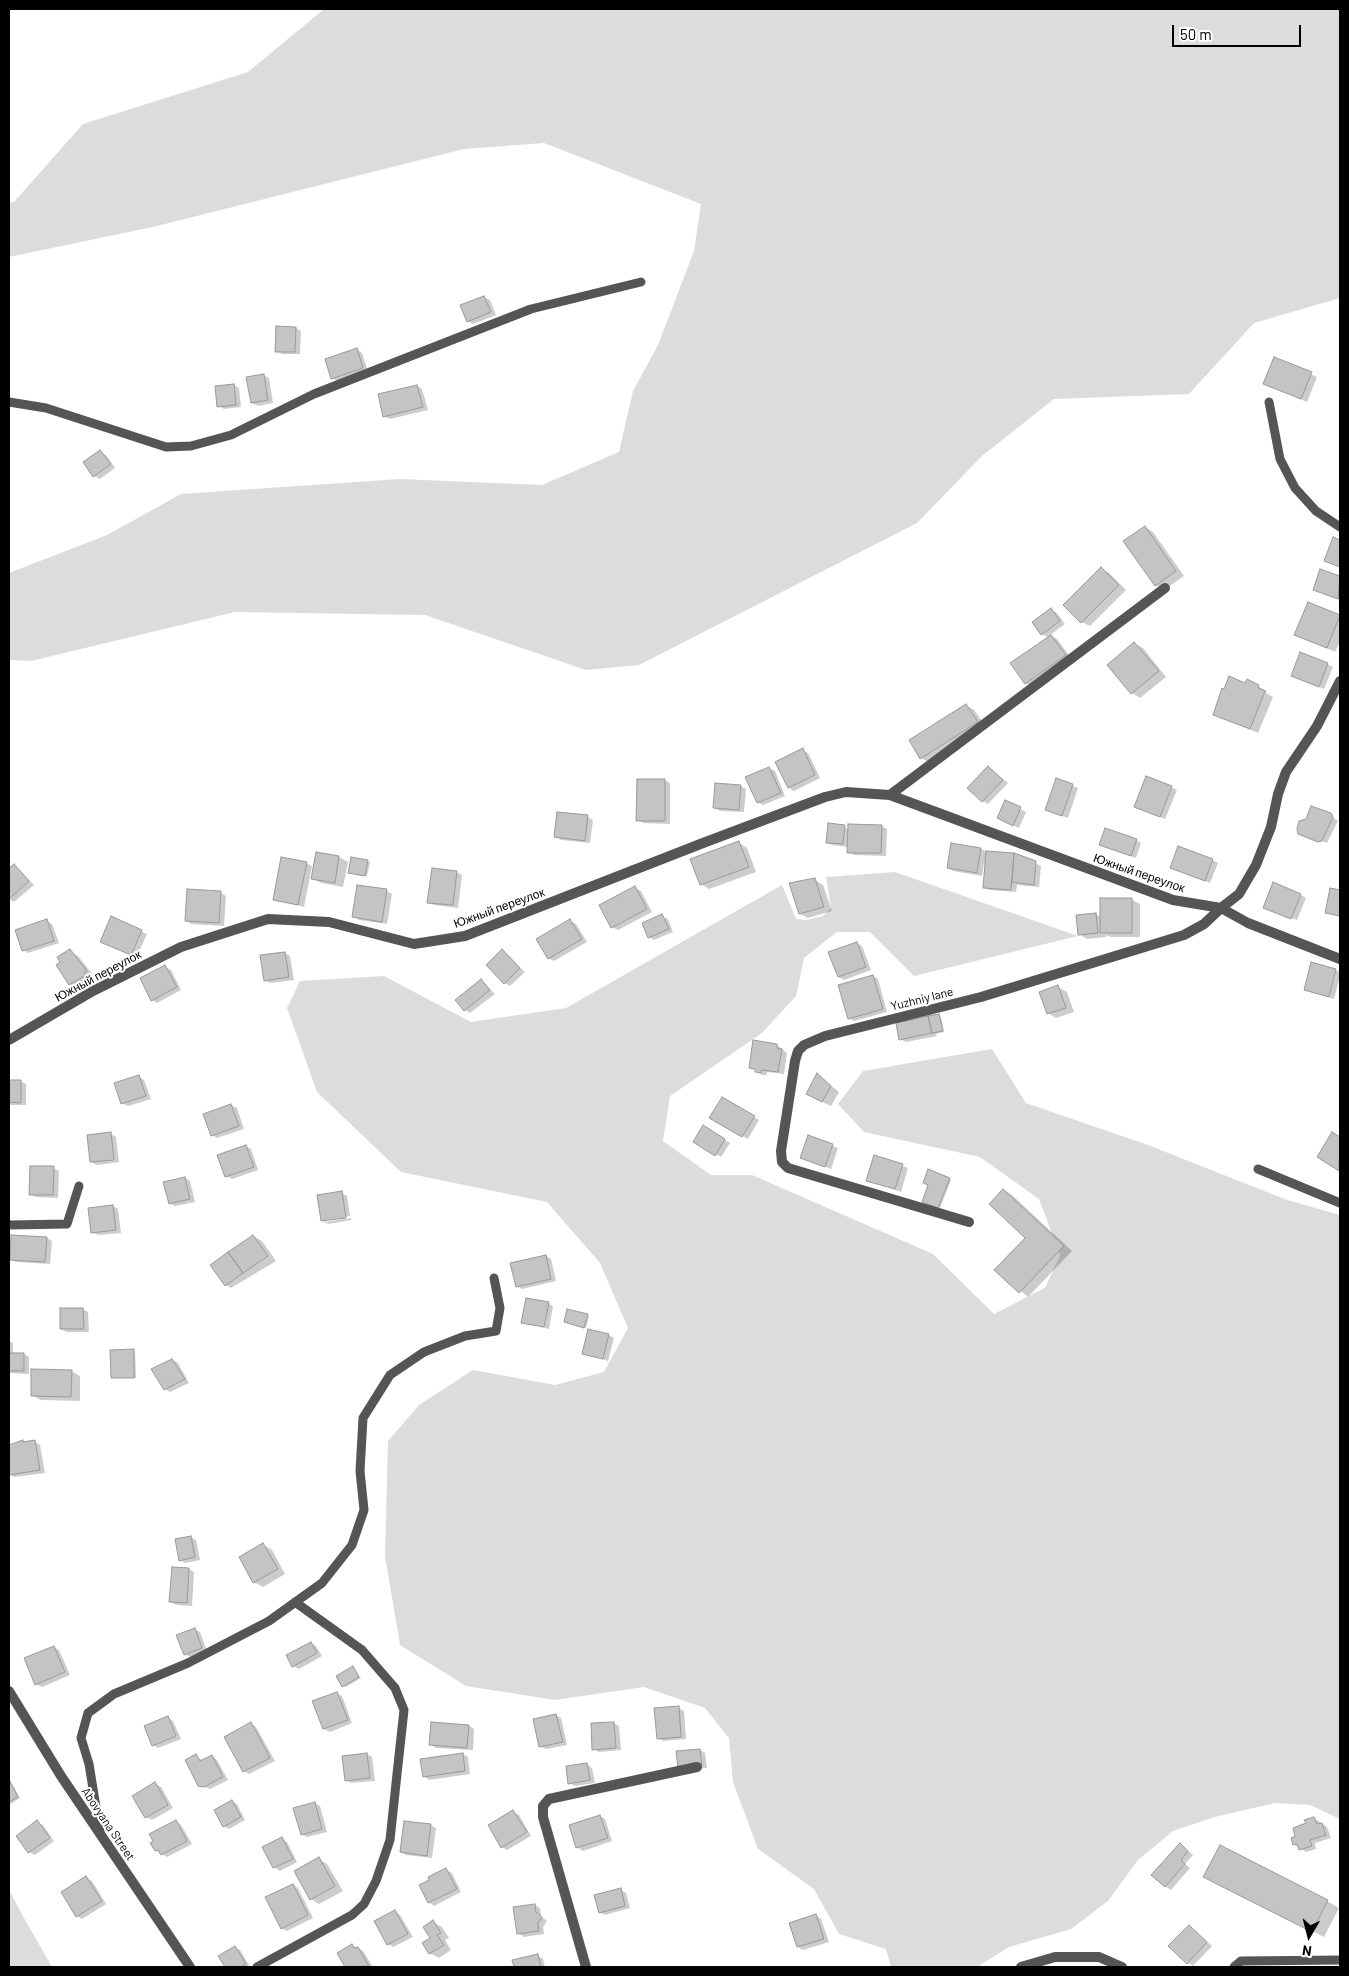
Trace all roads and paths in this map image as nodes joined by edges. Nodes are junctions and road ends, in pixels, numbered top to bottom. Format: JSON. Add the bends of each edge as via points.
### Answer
{"nodes":[{"id":1,"x":640,"y":282,"type":"dead end"},
{"id":2,"x":9,"y":402,"type":"edge"},
{"id":3,"x":1269,"y":402,"type":"dead end"},
{"id":4,"x":1340,"y":527,"type":"edge"},
{"id":5,"x":1165,"y":588,"type":"dead end"},
{"id":6,"x":1340,"y":681,"type":"edge"},
{"id":7,"x":890,"y":795,"type":"junction"},
{"id":8,"x":1221,"y":908,"type":"junction"},
{"id":9,"x":1340,"y":959,"type":"edge"},
{"id":10,"x":9,"y":1040,"type":"edge"},
{"id":11,"x":1258,"y":1169,"type":"dead end"},
{"id":12,"x":79,"y":1186,"type":"dead end"},
{"id":13,"x":1340,"y":1203,"type":"edge"},
{"id":14,"x":969,"y":1222,"type":"dead end"},
{"id":15,"x":9,"y":1225,"type":"edge"},
{"id":16,"x":494,"y":1278,"type":"dead end"},
{"id":17,"x":295,"y":1602,"type":"junction"},
{"id":18,"x":9,"y":1691,"type":"edge"},
{"id":19,"x":698,"y":1767,"type":"dead end"},
{"id":20,"x":100,"y":1835,"type":"junction"},
{"id":21,"x":1340,"y":1960,"type":"edge"},
{"id":22,"x":190,"y":1967,"type":"edge"},
{"id":23,"x":257,"y":1967,"type":"edge"},
{"id":24,"x":586,"y":1967,"type":"edge"},
{"id":25,"x":1021,"y":1967,"type":"edge"},
{"id":26,"x":1122,"y":1967,"type":"edge"},
{"id":27,"x":1234,"y":1967,"type":"edge"}],
"edges":[{"from":1,"to":2,"type":"lane","via":[[530,309],[314,394],[231,435],[191,446],[166,447],[46,408]]},
{"from":3,"to":4,"type":"lane","via":[[1280,459],[1295,488],[1316,511]]},
{"from":5,"to":7,"type":"street"},
{"from":6,"to":8,"type":"street","via":[[1317,726],[1286,772],[1271,827],[1256,865],[1239,894]]},
{"from":7,"to":8,"type":"street","name":"Южный переулок","via":[[1173,900]]},
{"from":7,"to":10,"type":"street","name":"Южный переулок","via":[[846,792],[825,798],[465,936],[414,944],[329,922],[268,919],[181,947],[93,991]]},
{"from":8,"to":9,"type":"street","via":[[1248,923]]},
{"from":8,"to":14,"type":"street","name":"Yuzhniy lane","via":[[1204,924],[1184,935],[981,997],[825,1036],[798,1051],[781,1151],[782,1162],[788,1168]]},
{"from":11,"to":13,"type":"lane"},
{"from":12,"to":15,"type":"lane","via":[[67,1224]]},
{"from":16,"to":17,"type":"lane","via":[[500,1308],[496,1331],[465,1336],[424,1352],[390,1375],[363,1418],[360,1471],[364,1510],[352,1545],[322,1583]]},
{"from":17,"to":20,"type":"lane","via":[[270,1621],[188,1663],[114,1694],[88,1713],[82,1738]]},
{"from":17,"to":23,"type":"lane","via":[[362,1650],[395,1688],[404,1710],[390,1840],[364,1904],[352,1915]]},
{"from":18,"to":20,"type":"street","name":"Abovyana Street"},
{"from":19,"to":24,"type":"street","via":[[549,1799],[543,1806],[543,1817]]},
{"from":20,"to":22,"type":"street","name":"Abovyana Street"},
{"from":21,"to":27,"type":"lane","via":[[1241,1961]]},
{"from":25,"to":26,"type":"street","via":[[1055,1957],[1099,1957]]}]}
